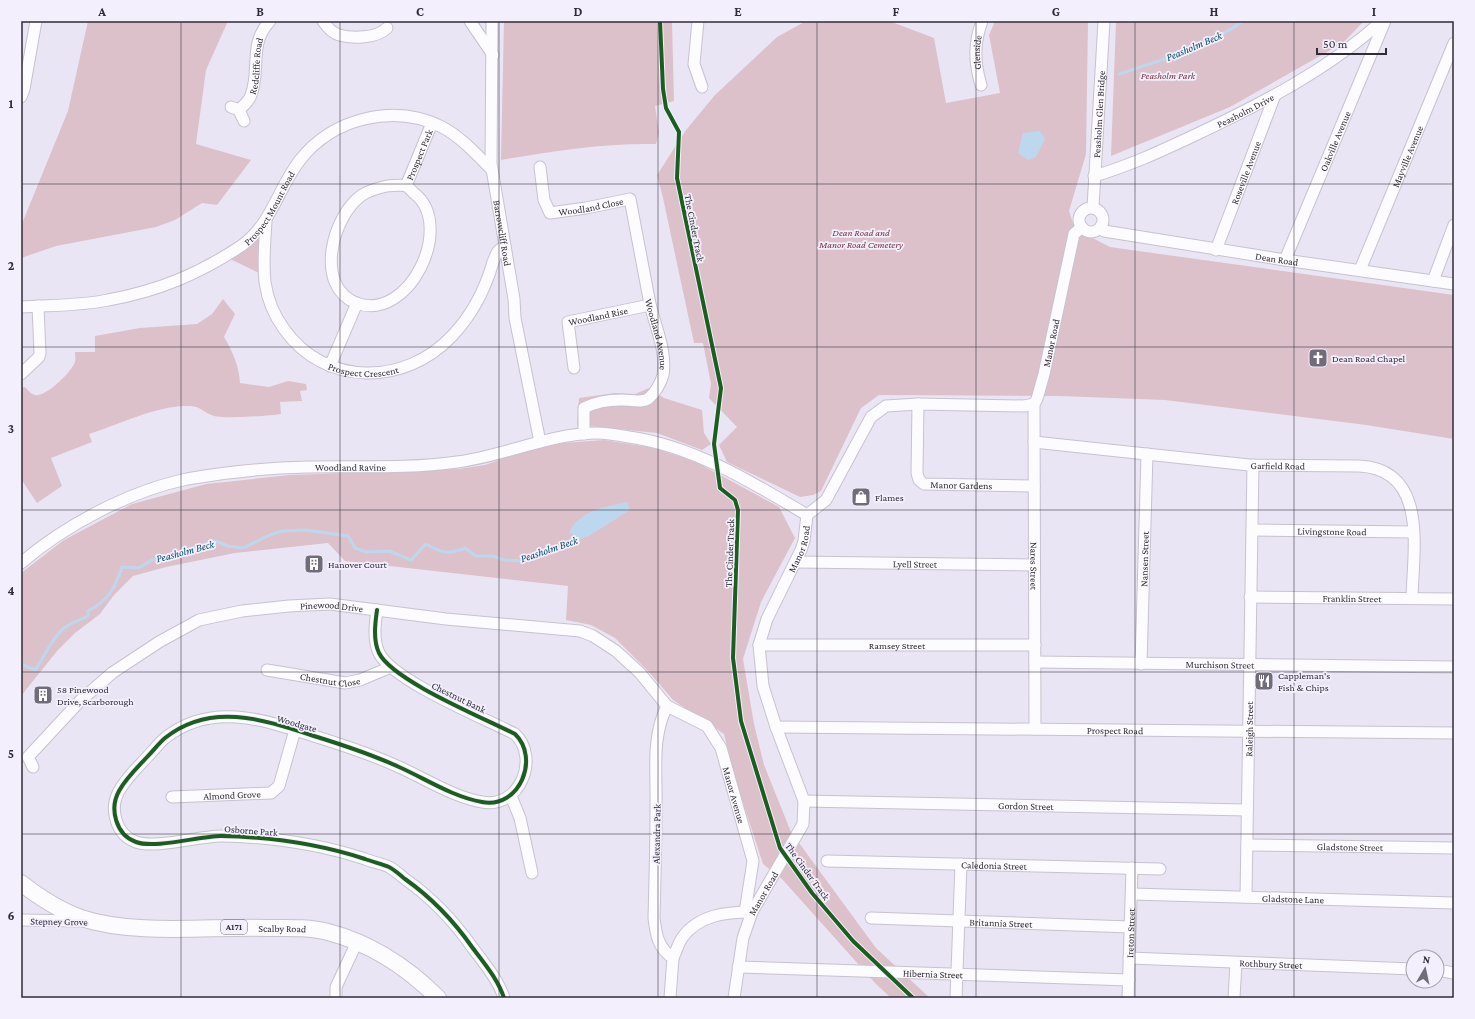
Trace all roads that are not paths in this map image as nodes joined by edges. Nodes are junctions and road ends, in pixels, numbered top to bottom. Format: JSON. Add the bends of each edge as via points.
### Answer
{"nodes":[{"id":1,"x":36,"y":21,"type":"edge"},
{"id":2,"x":270,"y":21,"type":"edge"},
{"id":3,"x":323,"y":21,"type":"edge"},
{"id":4,"x":470,"y":21,"type":"edge"},
{"id":5,"x":492,"y":21,"type":"edge"},
{"id":6,"x":698,"y":21,"type":"edge"},
{"id":7,"x":982,"y":21,"type":"edge"},
{"id":8,"x":1104,"y":21,"type":"edge"},
{"id":9,"x":1383,"y":21,"type":"edge"},
{"id":10,"x":387,"y":28,"type":"dead end"},
{"id":11,"x":1454,"y":43,"type":"edge"},
{"id":12,"x":493,"y":55,"type":"junction"},
{"id":13,"x":981,"y":84,"type":"dead end"},
{"id":14,"x":702,"y":87,"type":"dead end"},
{"id":15,"x":1275,"y":96,"type":"junction"},
{"id":16,"x":21,"y":97,"type":"edge"},
{"id":17,"x":244,"y":121,"type":"dead end"},
{"id":18,"x":432,"y":123,"type":"junction"},
{"id":19,"x":540,"y":167,"type":"dead end"},
{"id":20,"x":492,"y":170,"type":"junction"},
{"id":21,"x":1094,"y":176,"type":"junction"},
{"id":22,"x":406,"y":186,"type":"junction"},
{"id":23,"x":630,"y":199,"type":"joint"},
{"id":24,"x":1093,"y":207,"type":"junction"},
{"id":25,"x":266,"y":221,"type":"junction"},
{"id":26,"x":1454,"y":225,"type":"edge"},
{"id":27,"x":1082,"y":227,"type":"junction"},
{"id":28,"x":1100,"y":228,"type":"junction"},
{"id":29,"x":505,"y":247,"type":"junction"},
{"id":30,"x":1216,"y":250,"type":"junction"},
{"id":31,"x":1285,"y":260,"type":"junction"},
{"id":32,"x":1360,"y":270,"type":"junction"},
{"id":33,"x":1433,"y":281,"type":"junction"},
{"id":34,"x":1454,"y":284,"type":"edge"},
{"id":35,"x":357,"y":303,"type":"junction"},
{"id":36,"x":650,"y":305,"type":"junction"},
{"id":37,"x":38,"y":306,"type":"junction"},
{"id":38,"x":21,"y":308,"type":"edge"},
{"id":39,"x":330,"y":366,"type":"junction"},
{"id":40,"x":574,"y":368,"type":"dead end"},
{"id":41,"x":21,"y":374,"type":"edge"},
{"id":42,"x":918,"y":404,"type":"junction"},
{"id":43,"x":1034,"y":404,"type":"junction"},
{"id":44,"x":584,"y":434,"type":"junction"},
{"id":45,"x":540,"y":442,"type":"junction"},
{"id":46,"x":1034,"y":442,"type":"junction"},
{"id":47,"x":1147,"y":454,"type":"junction"},
{"id":48,"x":1253,"y":465,"type":"junction"},
{"id":49,"x":1034,"y":486,"type":"junction"},
{"id":50,"x":807,"y":515,"type":"junction"},
{"id":51,"x":1252,"y":530,"type":"junction"},
{"id":52,"x":1413,"y":532,"type":"junction"},
{"id":53,"x":796,"y":562,"type":"junction"},
{"id":54,"x":21,"y":563,"type":"edge"},
{"id":55,"x":1034,"y":566,"type":"junction"},
{"id":56,"x":1250,"y":597,"type":"junction"},
{"id":57,"x":1412,"y":598,"type":"junction"},
{"id":58,"x":1454,"y":599,"type":"edge"},
{"id":59,"x":377,"y":610,"type":"junction"},
{"id":60,"x":759,"y":645,"type":"junction"},
{"id":61,"x":1034,"y":645,"type":"junction"},
{"id":62,"x":1035,"y":662,"type":"junction"},
{"id":63,"x":1141,"y":664,"type":"junction"},
{"id":64,"x":1249,"y":665,"type":"junction"},
{"id":65,"x":391,"y":667,"type":"junction"},
{"id":66,"x":1454,"y":667,"type":"edge"},
{"id":67,"x":267,"y":670,"type":"dead end"},
{"id":68,"x":667,"y":706,"type":"junction"},
{"id":69,"x":776,"y":727,"type":"junction"},
{"id":70,"x":1035,"y":729,"type":"junction"},
{"id":71,"x":295,"y":730,"type":"junction"},
{"id":72,"x":1248,"y":731,"type":"junction"},
{"id":73,"x":1454,"y":733,"type":"edge"},
{"id":74,"x":33,"y":766,"type":"dead end"},
{"id":75,"x":511,"y":796,"type":"junction"},
{"id":76,"x":172,"y":797,"type":"dead end"},
{"id":77,"x":804,"y":801,"type":"junction"},
{"id":78,"x":1247,"y":810,"type":"junction"},
{"id":79,"x":127,"y":836,"type":"joint"},
{"id":80,"x":1246,"y":845,"type":"junction"},
{"id":81,"x":1454,"y":848,"type":"edge"},
{"id":82,"x":827,"y":860,"type":"dead end"},
{"id":83,"x":961,"y":864,"type":"junction"},
{"id":84,"x":1132,"y":868,"type":"junction"},
{"id":85,"x":1160,"y":869,"type":"dead end"},
{"id":86,"x":532,"y":873,"type":"dead end"},
{"id":87,"x":21,"y":883,"type":"edge"},
{"id":88,"x":1132,"y":894,"type":"junction"},
{"id":89,"x":1246,"y":898,"type":"junction"},
{"id":90,"x":1454,"y":902,"type":"edge"},
{"id":91,"x":748,"y":912,"type":"junction"},
{"id":92,"x":871,"y":918,"type":"dead end"},
{"id":93,"x":21,"y":920,"type":"edge"},
{"id":94,"x":960,"y":921,"type":"junction"},
{"id":95,"x":97,"y":922,"type":"junction"},
{"id":96,"x":1130,"y":927,"type":"junction"},
{"id":97,"x":357,"y":942,"type":"junction"},
{"id":98,"x":673,"y":958,"type":"junction"},
{"id":99,"x":1130,"y":958,"type":"junction"},
{"id":100,"x":1236,"y":962,"type":"junction"},
{"id":101,"x":738,"y":967,"type":"junction"},
{"id":102,"x":1405,"y":970,"type":"edge"},
{"id":103,"x":957,"y":975,"type":"junction"},
{"id":104,"x":1129,"y":980,"type":"junction"},
{"id":105,"x":336,"y":998,"type":"edge"},
{"id":106,"x":438,"y":998,"type":"edge"},
{"id":107,"x":504,"y":998,"type":"edge"},
{"id":108,"x":670,"y":998,"type":"edge"},
{"id":109,"x":734,"y":998,"type":"edge"},
{"id":110,"x":956,"y":998,"type":"edge"},
{"id":111,"x":1128,"y":998,"type":"edge"},
{"id":112,"x":1234,"y":998,"type":"edge"}],
"edges":[{"from":1,"to":16,"type":"street"},
{"from":2,"to":17,"type":"street","name":"Redcliffe Road","via":[[263,28],[256,51],[251,96],[235,108]]},
{"from":3,"to":10,"type":"street","via":[[329,29],[339,35],[381,34]]},
{"from":4,"to":12,"type":"street"},
{"from":5,"to":12,"type":"street","name":"Barrowcliff Road"},
{"from":6,"to":14,"type":"street","via":[[694,64]]},
{"from":7,"to":13,"type":"street","name":"Glenside","via":[[976,36],[975,53]]},
{"from":8,"to":21,"type":"street","name":"Peasholm Glen Bridge"},
{"from":9,"to":15,"type":"street","name":"Peasholm Drive","via":[[1324,67]]},
{"from":9,"to":31,"type":"street","name":"Oakville Avenue"},
{"from":11,"to":32,"type":"street","name":"Mayville Avenue"},
{"from":12,"to":20,"type":"street","name":"Barrowcliff Road","via":[[490,155]]},
{"from":15,"to":21,"type":"street","name":"Peasholm Drive","via":[[1133,163]]},
{"from":15,"to":30,"type":"street","name":"Roseville Avenue"},
{"from":18,"to":20,"type":"street","name":"Prospect Mount Road","via":[[453,134]]},
{"from":18,"to":22,"type":"street","name":"Prospect Park"},
{"from":18,"to":25,"type":"street","name":"Prospect Mount Road","via":[[409,117],[381,116],[347,125],[330,133],[300,160]]},
{"from":19,"to":23,"type":"street","name":"Woodland Close","via":[[544,200],[550,213]]},
{"from":20,"to":29,"type":"street","name":"Barrowcliff Road"},
{"from":21,"to":24,"type":"street","name":"Peasholm Glen Bridge"},
{"from":22,"to":35,"type":"street","name":"Prospect Park","via":[[420,197],[430,218],[430,240],[424,262],[409,286],[398,297],[387,303]]},
{"from":22,"to":35,"type":"street","name":"Prospect Park","via":[[387,186],[361,195],[339,226],[330,268],[333,282],[343,295]]},
{"from":23,"to":36,"type":"street","name":"Woodland Avenue"},
{"from":24,"to":27,"type":"street","name":"Manor Road","via":[[1081,213]]},
{"from":24,"to":28,"type":"street","via":[[1101,212],[1103,217]]},
{"from":25,"to":37,"type":"street","name":"Prospect Mount Road","via":[[243,244],[183,279],[108,300]]},
{"from":25,"to":39,"type":"street","name":"Prospect Crescent","via":[[264,282],[267,298],[283,328],[297,344]]},
{"from":26,"to":33,"type":"street"},
{"from":27,"to":28,"type":"street","via":[[1091,232]]},
{"from":27,"to":43,"type":"street","name":"Manor Road","via":[[1074,234],[1044,374]]},
{"from":28,"to":30,"type":"street","name":"Dean Road","via":[[1110,232]]},
{"from":29,"to":39,"type":"street","name":"Prospect Crescent","via":[[496,252],[485,286],[466,320],[438,350],[409,366],[388,372],[363,374],[345,372]]},
{"from":29,"to":45,"type":"street","name":"Barrowcliff Road","via":[[515,318]]},
{"from":30,"to":31,"type":"street","name":"Dean Road"},
{"from":31,"to":32,"type":"street","name":"Dean Road"},
{"from":32,"to":33,"type":"street","name":"Dean Road"},
{"from":33,"to":34,"type":"street","name":"Dean Road"},
{"from":35,"to":39,"type":"street"},
{"from":36,"to":40,"type":"street","name":"Woodland Rise","via":[[568,322]]},
{"from":36,"to":44,"type":"street","name":"Woodland Avenue","via":[[663,362],[660,384],[648,400],[621,399],[595,403],[584,408]]},
{"from":37,"to":38,"type":"street","name":"Prospect Mount Road"},
{"from":37,"to":41,"type":"street","via":[[39,357]]},
{"from":42,"to":43,"type":"street","name":"Manor Road"},
{"from":42,"to":49,"type":"street","name":"Manor Gardens","via":[[917,473],[919,480],[924,484]]},
{"from":42,"to":50,"type":"street","name":"Manor Road","via":[[886,406],[871,417],[826,500]]},
{"from":43,"to":46,"type":"street","name":"Nares Street"},
{"from":44,"to":45,"type":"street","name":"Woodland Ravine"},
{"from":44,"to":50,"type":"street","name":"Woodland Ravine","via":[[596,433],[656,441],[696,456],[750,482]]},
{"from":45,"to":54,"type":"street","name":"Woodland Ravine","via":[[491,456],[457,462],[415,466],[304,467],[221,474],[185,480],[116,503],[54,538]]},
{"from":46,"to":47,"type":"street","name":"Garfield Road"},
{"from":46,"to":49,"type":"street","name":"Nares Street"},
{"from":47,"to":48,"type":"street","name":"Garfield Road"},
{"from":47,"to":63,"type":"street","name":"Nansen Street"},
{"from":48,"to":51,"type":"street","name":"Raleigh Street"},
{"from":48,"to":52,"type":"street","name":"Garfield Road","via":[[1368,466],[1384,471],[1397,481],[1406,493],[1411,507]]},
{"from":49,"to":55,"type":"street","name":"Nares Street"},
{"from":50,"to":53,"type":"street","name":"Manor Road","via":[[804,542]]},
{"from":51,"to":52,"type":"street","name":"Livingstone Road"},
{"from":51,"to":56,"type":"street","name":"Raleigh Street"},
{"from":52,"to":57,"type":"street","name":"Garfield Road"},
{"from":53,"to":55,"type":"street","name":"Lyell Street"},
{"from":53,"to":60,"type":"street","name":"Manor Road","via":[[767,619]]},
{"from":55,"to":61,"type":"street","name":"Nares Street"},
{"from":56,"to":57,"type":"street","name":"Franklin Street"},
{"from":56,"to":64,"type":"street","name":"Raleigh Street"},
{"from":57,"to":58,"type":"street","name":"Franklin Street"},
{"from":59,"to":65,"type":"street","name":"Chestnut Bank","via":[[375,641],[383,659]]},
{"from":59,"to":68,"type":"street","name":"Pinewood Drive","via":[[580,631],[616,651],[640,673]]},
{"from":59,"to":74,"type":"street","name":"Pinewood Drive","via":[[330,604],[289,606],[242,611],[199,620],[159,642],[112,673],[80,701],[28,758]]},
{"from":60,"to":61,"type":"street","name":"Ramsey Street"},
{"from":60,"to":69,"type":"street","name":"Manor Road","via":[[763,686]]},
{"from":61,"to":62,"type":"street","name":"Nares Street"},
{"from":62,"to":63,"type":"street","name":"Murchison Street"},
{"from":62,"to":70,"type":"street","name":"Nares Street"},
{"from":63,"to":64,"type":"street","name":"Murchison Street"},
{"from":64,"to":66,"type":"street","name":"Murchison Street"},
{"from":64,"to":72,"type":"street","name":"Raleigh Street"},
{"from":65,"to":67,"type":"street","name":"Chestnut Close","via":[[360,680],[345,683]]},
{"from":65,"to":75,"type":"street","name":"Chestnut Bank","via":[[412,683],[515,734],[524,742],[524,773],[519,786]]},
{"from":68,"to":91,"type":"street","name":"Manor Avenue","via":[[707,726],[721,748],[753,861]]},
{"from":68,"to":98,"type":"street","name":"Alexandra Park","via":[[660,721],[654,757],[654,918],[657,939],[666,953]]},
{"from":69,"to":70,"type":"street","name":"Prospect Road"},
{"from":69,"to":77,"type":"street","name":"Manor Road"},
{"from":70,"to":72,"type":"street","name":"Prospect Road"},
{"from":71,"to":75,"type":"street","name":"Woodgate","via":[[374,756],[467,799],[492,803]]},
{"from":71,"to":76,"type":"street","name":"Almond Grove","via":[[279,786],[272,793]]},
{"from":71,"to":79,"type":"street","name":"Woodgate","via":[[252,718],[225,715],[201,720],[165,738],[132,774],[117,796],[115,816],[120,830]]},
{"from":72,"to":73,"type":"street","name":"Prospect Road"},
{"from":72,"to":78,"type":"street","name":"Raleigh Street"},
{"from":75,"to":86,"type":"street","via":[[520,818]]},
{"from":77,"to":78,"type":"street","name":"Gordon Street"},
{"from":77,"to":91,"type":"street","name":"Manor Road","via":[[803,824],[798,834],[779,868]]},
{"from":78,"to":80,"type":"street","name":"Raleigh Street"},
{"from":79,"to":107,"type":"street","name":"Osborne Park","via":[[135,842],[147,843],[217,836],[263,837],[348,854],[389,867],[447,914],[487,967]]},
{"from":80,"to":81,"type":"street","name":"Gladstone Street"},
{"from":80,"to":89,"type":"street","name":"Raleigh Street"},
{"from":82,"to":83,"type":"street","name":"Caledonia Street"},
{"from":83,"to":84,"type":"street","name":"Caledonia Street"},
{"from":83,"to":94,"type":"street"},
{"from":84,"to":85,"type":"street","name":"Caledonia Street"},
{"from":84,"to":88,"type":"street","name":"Ireton Street"},
{"from":87,"to":95,"type":"highway","name":"Scalby Road","number":"A171","via":[[60,909]]},
{"from":88,"to":89,"type":"street","name":"Gladstone Lane"},
{"from":88,"to":96,"type":"street","name":"Ireton Street"},
{"from":89,"to":90,"type":"street","name":"Gladstone Lane"},
{"from":91,"to":98,"type":"street","via":[[731,912],[694,925],[681,938]]},
{"from":91,"to":101,"type":"street","name":"Manor Road"},
{"from":92,"to":94,"type":"street","name":"Britannia Street"},
{"from":93,"to":95,"type":"street","name":"Stepney Grove"},
{"from":94,"to":96,"type":"street","name":"Britannia Street"},
{"from":94,"to":103,"type":"street"},
{"from":95,"to":97,"type":"highway","name":"Scalby Road","number":"A171","via":[[128,927],[184,929],[300,928],[327,932]]},
{"from":96,"to":99,"type":"street","name":"Ireton Street"},
{"from":97,"to":105,"type":"street","via":[[336,987]]},
{"from":97,"to":106,"type":"highway","name":"Scalby Road","number":"A171","via":[[394,960]]},
{"from":98,"to":108,"type":"street"},
{"from":99,"to":100,"type":"street","name":"Rothbury Street"},
{"from":99,"to":104,"type":"street","name":"Ireton Street"},
{"from":100,"to":102,"type":"street","name":"Rothbury Street"},
{"from":100,"to":112,"type":"street"},
{"from":101,"to":103,"type":"street","name":"Hibernia Street"},
{"from":101,"to":109,"type":"street","name":"Manor Road"},
{"from":103,"to":104,"type":"street","name":"Hibernia Street"},
{"from":103,"to":110,"type":"street"},
{"from":104,"to":111,"type":"street","name":"Ireton Street"}]}
